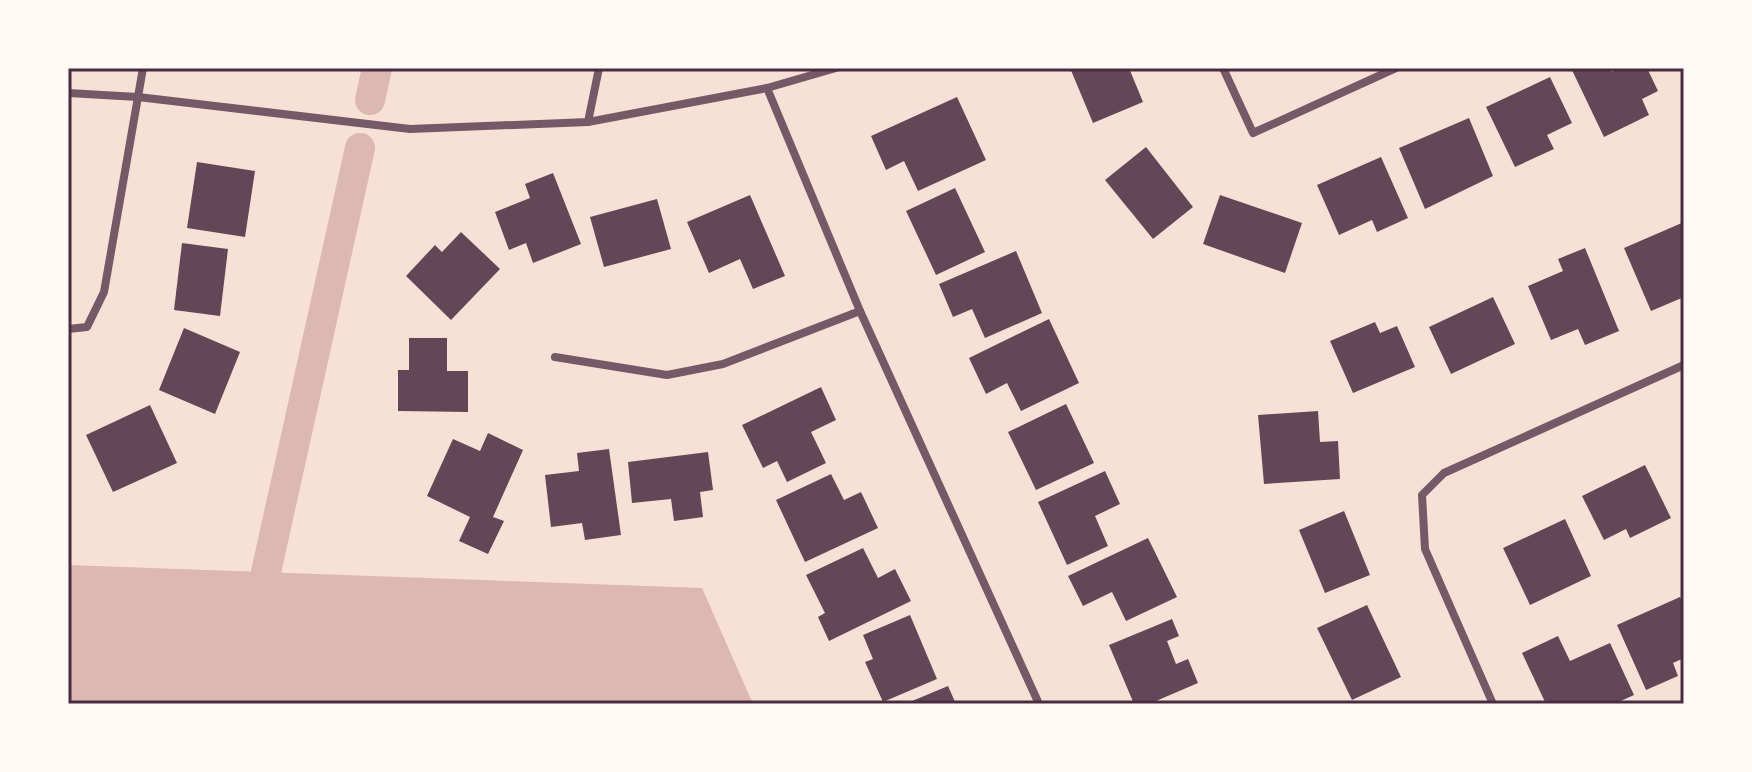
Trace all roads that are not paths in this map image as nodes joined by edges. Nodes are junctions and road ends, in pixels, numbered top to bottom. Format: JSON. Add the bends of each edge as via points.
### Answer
{"nodes":[{"id":1,"x":143,"y":68,"type":"edge"},
{"id":2,"x":599,"y":68,"type":"edge"},
{"id":3,"x":836,"y":68,"type":"edge"},
{"id":4,"x":1223,"y":68,"type":"edge"},
{"id":5,"x":1396,"y":68,"type":"edge"},
{"id":6,"x":767,"y":88,"type":"junction"},
{"id":7,"x":68,"y":93,"type":"edge"},
{"id":8,"x":138,"y":97,"type":"junction"},
{"id":9,"x":588,"y":122,"type":"junction"},
{"id":10,"x":860,"y":311,"type":"junction"},
{"id":11,"x":68,"y":329,"type":"edge"},
{"id":12,"x":555,"y":357,"type":"dead end"},
{"id":13,"x":1684,"y":365,"type":"edge"},
{"id":14,"x":1039,"y":704,"type":"edge"},
{"id":15,"x":1493,"y":704,"type":"edge"}],
"edges":[{"from":1,"to":8,"type":"street"},
{"from":2,"to":9,"type":"street"},
{"from":3,"to":6,"type":"street"},
{"from":4,"to":5,"type":"street","via":[[1253,133]]},
{"from":6,"to":9,"type":"street"},
{"from":6,"to":10,"type":"street"},
{"from":7,"to":8,"type":"street"},
{"from":8,"to":9,"type":"street","via":[[410,129]]},
{"from":8,"to":11,"type":"street","via":[[104,292],[87,327]]},
{"from":10,"to":12,"type":"street","via":[[723,364],[667,375]]},
{"from":10,"to":14,"type":"street"},
{"from":13,"to":15,"type":"street","via":[[1444,473],[1422,495],[1425,549]]}]}
